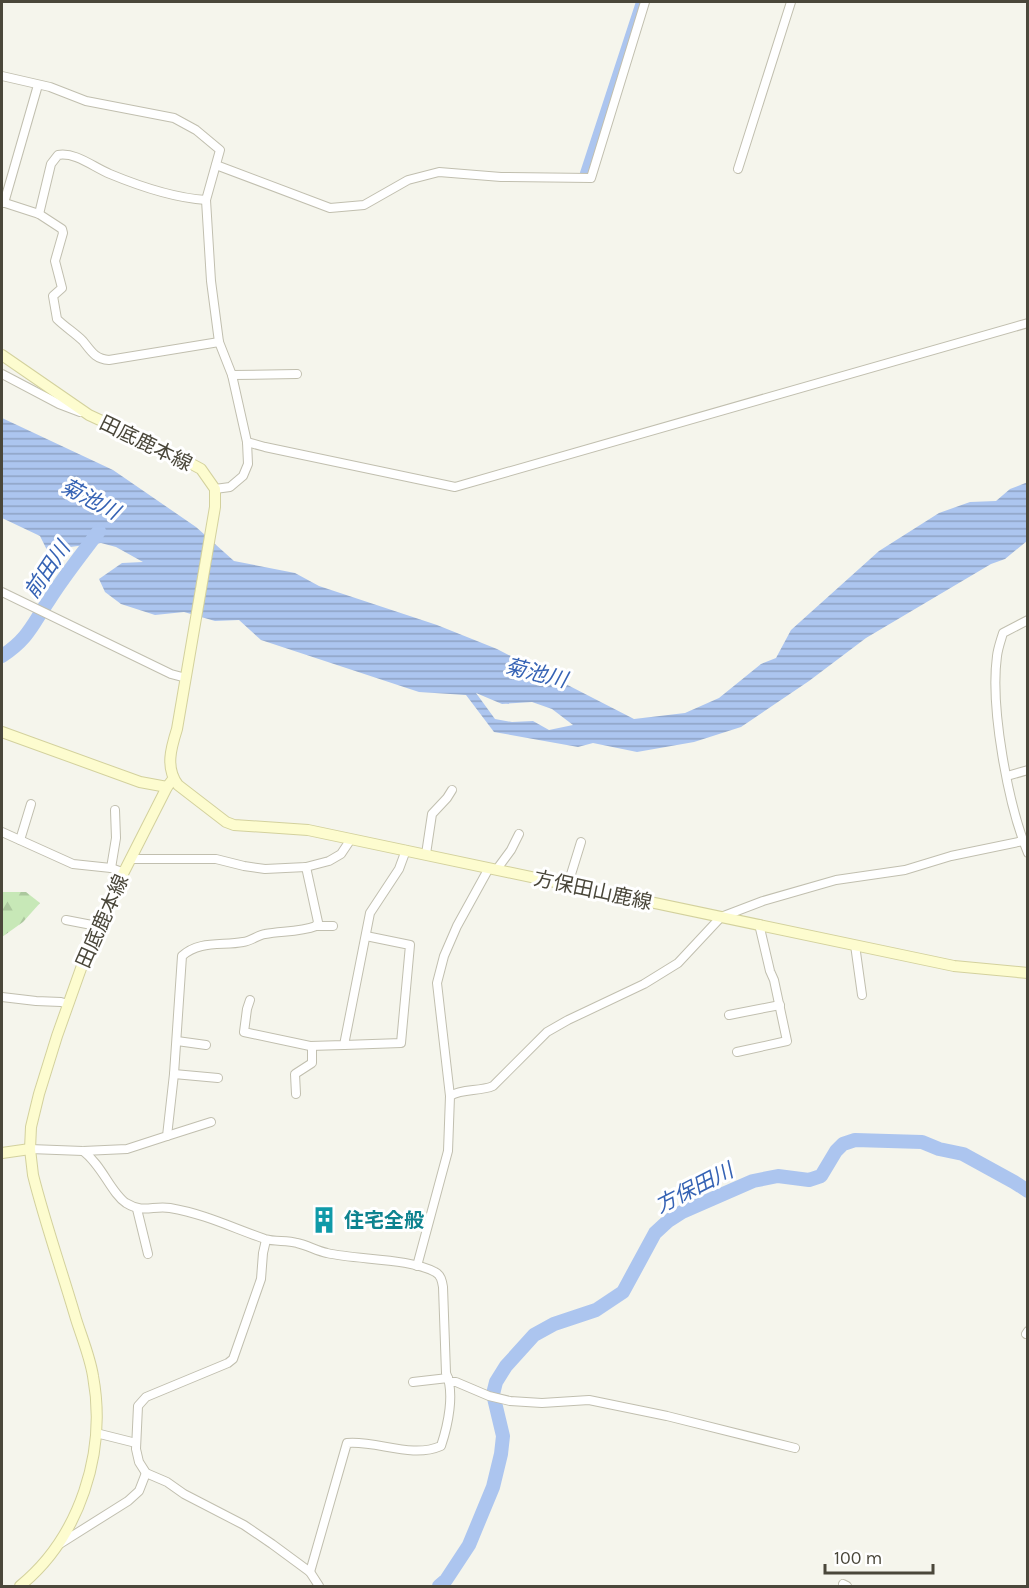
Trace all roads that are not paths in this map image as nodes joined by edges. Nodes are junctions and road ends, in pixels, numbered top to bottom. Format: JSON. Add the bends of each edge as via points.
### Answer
{"nodes":[{"id":1,"x":645,"y":2,"type":"edge"},
{"id":2,"x":791,"y":2,"type":"edge"},
{"id":3,"x":2,"y":76,"type":"edge"},
{"id":4,"x":38,"y":86,"type":"junction"},
{"id":5,"x":216,"y":165,"type":"junction"},
{"id":6,"x":738,"y":169,"type":"dead end"},
{"id":7,"x":206,"y":200,"type":"junction"},
{"id":8,"x":3,"y":203,"type":"edge"},
{"id":9,"x":39,"y":214,"type":"junction"},
{"id":10,"x":1028,"y":323,"type":"edge"},
{"id":11,"x":219,"y":342,"type":"junction"},
{"id":12,"x":2,"y":355,"type":"edge"},
{"id":13,"x":2,"y":374,"type":"edge"},
{"id":14,"x":297,"y":374,"type":"dead end"},
{"id":15,"x":232,"y":375,"type":"junction"},
{"id":16,"x":89,"y":415,"type":"junction"},
{"id":17,"x":247,"y":442,"type":"junction"},
{"id":18,"x":215,"y":489,"type":"junction"},
{"id":19,"x":2,"y":592,"type":"edge"},
{"id":20,"x":1028,"y":620,"type":"edge"},
{"id":21,"x":186,"y":678,"type":"junction"},
{"id":22,"x":2,"y":732,"type":"edge"},
{"id":23,"x":1028,"y":770,"type":"edge"},
{"id":24,"x":1007,"y":776,"type":"junction"},
{"id":25,"x":170,"y":783,"type":"junction"},
{"id":26,"x":452,"y":790,"type":"dead end"},
{"id":27,"x":31,"y":804,"type":"dead end"},
{"id":28,"x":115,"y":810,"type":"dead end"},
{"id":29,"x":2,"y":832,"type":"edge"},
{"id":30,"x":519,"y":834,"type":"dead end"},
{"id":31,"x":351,"y":839,"type":"junction"},
{"id":32,"x":20,"y":840,"type":"junction"},
{"id":33,"x":1023,"y":841,"type":"junction"},
{"id":34,"x":581,"y":842,"type":"dead end"},
{"id":35,"x":406,"y":850,"type":"junction"},
{"id":36,"x":1028,"y":853,"type":"edge"},
{"id":37,"x":426,"y":854,"type":"junction"},
{"id":38,"x":130,"y":859,"type":"junction"},
{"id":39,"x":306,"y":867,"type":"junction"},
{"id":40,"x":111,"y":868,"type":"junction"},
{"id":41,"x":493,"y":868,"type":"junction"},
{"id":42,"x":122,"y":872,"type":"junction"},
{"id":43,"x":568,"y":884,"type":"junction"},
{"id":44,"x":721,"y":916,"type":"junction"},
{"id":45,"x":66,"y":920,"type":"dead end"},
{"id":46,"x":759,"y":924,"type":"junction"},
{"id":47,"x":97,"y":926,"type":"junction"},
{"id":48,"x":316,"y":926,"type":"junction"},
{"id":49,"x":333,"y":926,"type":"dead end"},
{"id":50,"x":366,"y":936,"type":"junction"},
{"id":51,"x":855,"y":945,"type":"junction"},
{"id":52,"x":1028,"y":973,"type":"edge"},
{"id":53,"x":862,"y":995,"type":"dead end"},
{"id":54,"x":2,"y":997,"type":"edge"},
{"id":55,"x":250,"y":1000,"type":"dead end"},
{"id":56,"x":68,"y":1004,"type":"junction"},
{"id":57,"x":780,"y":1005,"type":"junction"},
{"id":58,"x":729,"y":1015,"type":"dead end"},
{"id":59,"x":177,"y":1041,"type":"junction"},
{"id":60,"x":206,"y":1045,"type":"dead end"},
{"id":61,"x":344,"y":1045,"type":"junction"},
{"id":62,"x":312,"y":1046,"type":"junction"},
{"id":63,"x":737,"y":1052,"type":"dead end"},
{"id":64,"x":174,"y":1074,"type":"junction"},
{"id":65,"x":218,"y":1078,"type":"dead end"},
{"id":66,"x":296,"y":1094,"type":"dead end"},
{"id":67,"x":450,"y":1096,"type":"junction"},
{"id":68,"x":211,"y":1122,"type":"dead end"},
{"id":69,"x":167,"y":1136,"type":"junction"},
{"id":70,"x":30,"y":1149,"type":"junction"},
{"id":71,"x":83,"y":1151,"type":"junction"},
{"id":72,"x":2,"y":1153,"type":"edge"},
{"id":73,"x":137,"y":1209,"type":"junction"},
{"id":74,"x":266,"y":1240,"type":"junction"},
{"id":75,"x":148,"y":1254,"type":"dead end"},
{"id":76,"x":417,"y":1266,"type":"junction"},
{"id":77,"x":449,"y":1380,"type":"junction"},
{"id":78,"x":413,"y":1382,"type":"dead end"},
{"id":79,"x":96,"y":1433,"type":"junction"},
{"id":80,"x":136,"y":1443,"type":"junction"},
{"id":81,"x":795,"y":1448,"type":"dead end"},
{"id":82,"x":146,"y":1473,"type":"junction"},
{"id":83,"x":58,"y":1545,"type":"junction"},
{"id":84,"x":310,"y":1572,"type":"junction"},
{"id":85,"x":20,"y":1587,"type":"edge"},
{"id":86,"x":319,"y":1587,"type":"edge"}],
"edges":[{"from":1,"to":5,"type":"street","via":[[591,178],[439,172],[408,180],[364,205],[330,208]]},
{"from":2,"to":6,"type":"street"},
{"from":3,"to":4,"type":"street"},
{"from":4,"to":5,"type":"street","via":[[86,101],[174,118],[220,150]]},
{"from":4,"to":8,"type":"street"},
{"from":5,"to":7,"type":"street"},
{"from":7,"to":9,"type":"street","via":[[176,195],[110,174],[68,153],[58,155],[51,164]]},
{"from":7,"to":11,"type":"street"},
{"from":8,"to":9,"type":"street"},
{"from":9,"to":11,"type":"street","via":[[63,233],[55,261],[62,288],[53,297],[57,319],[101,360]]},
{"from":10,"to":17,"type":"street","via":[[455,487]]},
{"from":11,"to":15,"type":"street"},
{"from":12,"to":16,"type":"main road","name":"田底鹿本線"},
{"from":13,"to":16,"type":"street","via":[[58,404]]},
{"from":14,"to":15,"type":"street"},
{"from":15,"to":17,"type":"street"},
{"from":16,"to":18,"type":"main road","name":"田底鹿本線","via":[[192,463]]},
{"from":17,"to":18,"type":"street","via":[[248,464],[243,476],[230,487]]},
{"from":18,"to":21,"type":"main road","name":"田底鹿本線"},
{"from":19,"to":21,"type":"street"},
{"from":20,"to":24,"type":"street","via":[[1003,633],[997,655],[999,731]]},
{"from":21,"to":25,"type":"main road","name":"田底鹿本線","via":[[170,758]]},
{"from":22,"to":25,"type":"main road","via":[[140,782]]},
{"from":23,"to":24,"type":"street"},
{"from":24,"to":33,"type":"street"},
{"from":25,"to":31,"type":"main road","name":"方保田山鹿線","via":[[234,825],[308,830]]},
{"from":25,"to":38,"type":"main road","name":"田底鹿本線"},
{"from":26,"to":37,"type":"street","via":[[432,814]]},
{"from":27,"to":32,"type":"street"},
{"from":28,"to":40,"type":"street"},
{"from":29,"to":32,"type":"street"},
{"from":30,"to":41,"type":"street","via":[[511,850]]},
{"from":31,"to":35,"type":"main road","name":"方保田山鹿線"},
{"from":31,"to":39,"type":"street","via":[[341,854]]},
{"from":32,"to":40,"type":"street","via":[[73,864]]},
{"from":33,"to":36,"type":"street"},
{"from":33,"to":44,"type":"street","via":[[902,871],[836,880]]},
{"from":34,"to":43,"type":"street"},
{"from":35,"to":37,"type":"main road","name":"方保田山鹿線"},
{"from":35,"to":50,"type":"street","via":[[399,869],[370,913]]},
{"from":37,"to":41,"type":"main road","name":"方保田山鹿線"},
{"from":38,"to":39,"type":"street","via":[[216,859],[265,869]]},
{"from":38,"to":42,"type":"main road","name":"田底鹿本線"},
{"from":39,"to":48,"type":"street"},
{"from":40,"to":42,"type":"street"},
{"from":41,"to":43,"type":"main road","name":"方保田山鹿線"},
{"from":41,"to":67,"type":"street","via":[[456,926],[437,983]]},
{"from":42,"to":47,"type":"main road","name":"田底鹿本線"},
{"from":43,"to":44,"type":"main road","name":"方保田山鹿線"},
{"from":44,"to":46,"type":"main road","name":"方保田山鹿線"},
{"from":44,"to":67,"type":"street","via":[[678,963],[547,1032],[493,1086]]},
{"from":45,"to":47,"type":"street"},
{"from":46,"to":51,"type":"main road","name":"方保田山鹿線"},
{"from":46,"to":57,"type":"street"},
{"from":47,"to":56,"type":"main road","name":"田底鹿本線"},
{"from":48,"to":49,"type":"street"},
{"from":48,"to":59,"type":"street","via":[[188,950],[180,964]]},
{"from":50,"to":61,"type":"street"},
{"from":50,"to":61,"type":"street","via":[[410,945],[401,1043]]},
{"from":51,"to":52,"type":"main road","name":"方保田山鹿線","via":[[954,966]]},
{"from":51,"to":53,"type":"street"},
{"from":54,"to":56,"type":"street"},
{"from":55,"to":62,"type":"street","via":[[244,1032]]},
{"from":56,"to":70,"type":"main road","name":"田底鹿本線","via":[[39,1094]]},
{"from":57,"to":58,"type":"street"},
{"from":57,"to":63,"type":"street","via":[[787,1041]]},
{"from":59,"to":60,"type":"street"},
{"from":59,"to":64,"type":"street"},
{"from":61,"to":62,"type":"street"},
{"from":62,"to":66,"type":"street","via":[[312,1063],[295,1074]]},
{"from":64,"to":65,"type":"street"},
{"from":64,"to":69,"type":"street"},
{"from":67,"to":76,"type":"street","via":[[448,1151]]},
{"from":68,"to":69,"type":"street"},
{"from":69,"to":71,"type":"street","via":[[127,1149]]},
{"from":70,"to":71,"type":"street"},
{"from":70,"to":72,"type":"main road"},
{"from":70,"to":79,"type":"main road","name":"田底鹿本線","via":[[33,1175],[93,1376]]},
{"from":71,"to":73,"type":"street","via":[[123,1201]]},
{"from":73,"to":74,"type":"street","via":[[182,1210]]},
{"from":73,"to":75,"type":"street"},
{"from":74,"to":76,"type":"street"},
{"from":74,"to":80,"type":"street","via":[[261,1279],[233,1359],[146,1397],[138,1406]]},
{"from":76,"to":77,"type":"street","via":[[435,1272],[441,1280]]},
{"from":77,"to":78,"type":"street"},
{"from":77,"to":81,"type":"street","via":[[510,1401],[589,1400]]},
{"from":77,"to":84,"type":"street","via":[[441,1446],[412,1450],[347,1443]]},
{"from":79,"to":80,"type":"street"},
{"from":79,"to":83,"type":"main road","name":"田底鹿本線","via":[[87,1484]]},
{"from":80,"to":82,"type":"street","via":[[138,1462]]},
{"from":82,"to":83,"type":"street","via":[[139,1491],[128,1501]]},
{"from":82,"to":84,"type":"street","via":[[244,1525]]},
{"from":83,"to":85,"type":"main road","name":"田底鹿本線"},
{"from":84,"to":86,"type":"street"}]}
